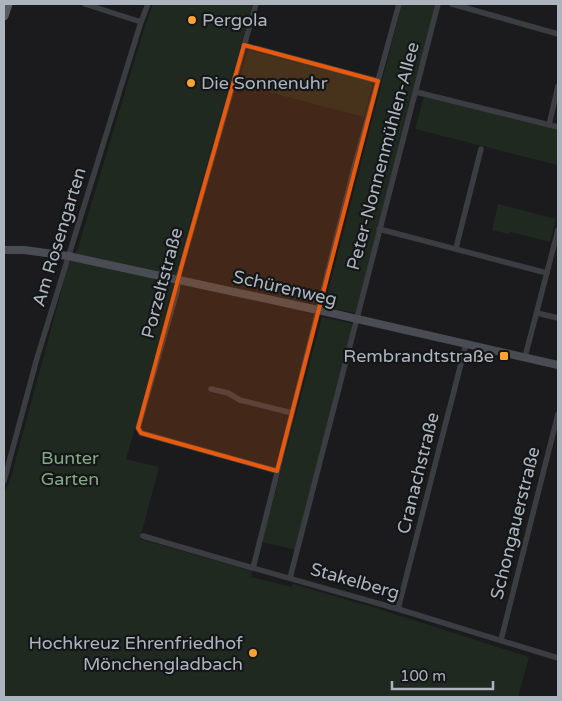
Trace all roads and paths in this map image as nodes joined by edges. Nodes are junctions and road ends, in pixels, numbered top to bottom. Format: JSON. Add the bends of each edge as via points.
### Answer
{"nodes":[{"id":1,"x":8,"y":4,"type":"edge"},
{"id":2,"x":85,"y":4,"type":"edge"},
{"id":3,"x":148,"y":4,"type":"edge"},
{"id":4,"x":256,"y":4,"type":"edge"},
{"id":5,"x":399,"y":4,"type":"edge"},
{"id":6,"x":438,"y":4,"type":"edge"},
{"id":7,"x":452,"y":4,"type":"edge"},
{"id":8,"x":4,"y":16,"type":"edge"},
{"id":9,"x":141,"y":22,"type":"junction"},
{"id":10,"x":558,"y":34,"type":"edge"},
{"id":11,"x":244,"y":45,"type":"junction"},
{"id":12,"x":378,"y":81,"type":"junction"},
{"id":13,"x":558,"y":86,"type":"edge"},
{"id":14,"x":416,"y":92,"type":"junction"},
{"id":15,"x":549,"y":125,"type":"junction"},
{"id":16,"x":558,"y":127,"type":"edge"},
{"id":17,"x":481,"y":149,"type":"dead end"},
{"id":18,"x":380,"y":229,"type":"junction"},
{"id":19,"x":558,"y":230,"type":"edge"},
{"id":20,"x":456,"y":248,"type":"junction"},
{"id":21,"x":4,"y":250,"type":"edge"},
{"id":22,"x":68,"y":256,"type":"junction"},
{"id":23,"x":547,"y":273,"type":"junction"},
{"id":24,"x":179,"y":280,"type":"junction"},
{"id":25,"x":318,"y":310,"type":"junction"},
{"id":26,"x":536,"y":313,"type":"junction"},
{"id":27,"x":558,"y":318,"type":"edge"},
{"id":28,"x":357,"y":319,"type":"junction"},
{"id":29,"x":466,"y":344,"type":"junction"},
{"id":30,"x":525,"y":358,"type":"junction"},
{"id":31,"x":558,"y":365,"type":"edge"},
{"id":32,"x":211,"y":389,"type":"dead end"},
{"id":33,"x":292,"y":413,"type":"junction"},
{"id":34,"x":558,"y":414,"type":"edge"},
{"id":35,"x":277,"y":470,"type":"junction"},
{"id":36,"x":4,"y":481,"type":"edge"},
{"id":37,"x":143,"y":536,"type":"dead end"},
{"id":38,"x":253,"y":568,"type":"junction"},
{"id":39,"x":290,"y":578,"type":"junction"},
{"id":40,"x":398,"y":609,"type":"junction"},
{"id":41,"x":501,"y":640,"type":"junction"},
{"id":42,"x":558,"y":658,"type":"edge"}],
"edges":[{"from":1,"to":8,"type":"main road"},
{"from":2,"to":9,"type":"street"},
{"from":3,"to":9,"type":"street","name":"Am Rosengarten"},
{"from":4,"to":11,"type":"street","name":"Porzeltstraße"},
{"from":5,"to":12,"type":"street","name":"Peter-Nonnenmühlen-Allee"},
{"from":6,"to":14,"type":"street","name":"Peter-Nonnenmühlen-Allee"},
{"from":7,"to":10,"type":"street"},
{"from":9,"to":22,"type":"street","name":"Am Rosengarten"},
{"from":11,"to":12,"type":"street"},
{"from":11,"to":24,"type":"street","name":"Porzeltstraße"},
{"from":12,"to":25,"type":"street","name":"Peter-Nonnenmühlen-Allee"},
{"from":13,"to":15,"type":"street"},
{"from":14,"to":15,"type":"street"},
{"from":14,"to":18,"type":"street","name":"Peter-Nonnenmühlen-Allee"},
{"from":15,"to":16,"type":"street"},
{"from":17,"to":20,"type":"street"},
{"from":18,"to":20,"type":"street"},
{"from":18,"to":28,"type":"street","name":"Peter-Nonnenmühlen-Allee"},
{"from":19,"to":23,"type":"street"},
{"from":20,"to":23,"type":"street"},
{"from":21,"to":22,"type":"main road","name":"Schürenweg"},
{"from":22,"to":24,"type":"main road","name":"Schürenweg"},
{"from":22,"to":36,"type":"street","name":"Am Rosengarten"},
{"from":23,"to":26,"type":"street"},
{"from":24,"to":25,"type":"main road","name":"Schürenweg"},
{"from":24,"to":35,"type":"street","name":"Porzeltstraße","via":[[138,428],[141,433]]},
{"from":25,"to":28,"type":"main road","name":"Schürenweg"},
{"from":25,"to":33,"type":"street","name":"Peter-Nonnenmühlen-Allee"},
{"from":26,"to":27,"type":"street"},
{"from":26,"to":30,"type":"street"},
{"from":28,"to":29,"type":"main road","name":"Schürenweg"},
{"from":28,"to":39,"type":"street","name":"Peter-Nonnenmühlen-Allee"},
{"from":29,"to":30,"type":"main road","name":"Schürenweg"},
{"from":29,"to":40,"type":"street","name":"Cranachstraße"},
{"from":30,"to":31,"type":"main road","name":"Schürenweg"},
{"from":32,"to":33,"type":"street"},
{"from":33,"to":35,"type":"street","name":"Peter-Nonnenmühlen-Allee"},
{"from":34,"to":41,"type":"street","name":"Schongauerstraße"},
{"from":35,"to":38,"type":"street","name":"Peter-Nonnenmühlen-Allee"},
{"from":37,"to":38,"type":"street","name":"Stakelberg"},
{"from":38,"to":39,"type":"street","name":"Stakelberg"},
{"from":39,"to":40,"type":"street","name":"Stakelberg"},
{"from":40,"to":41,"type":"street","name":"Stakelberg"},
{"from":41,"to":42,"type":"street","name":"Stakelberg"}]}
